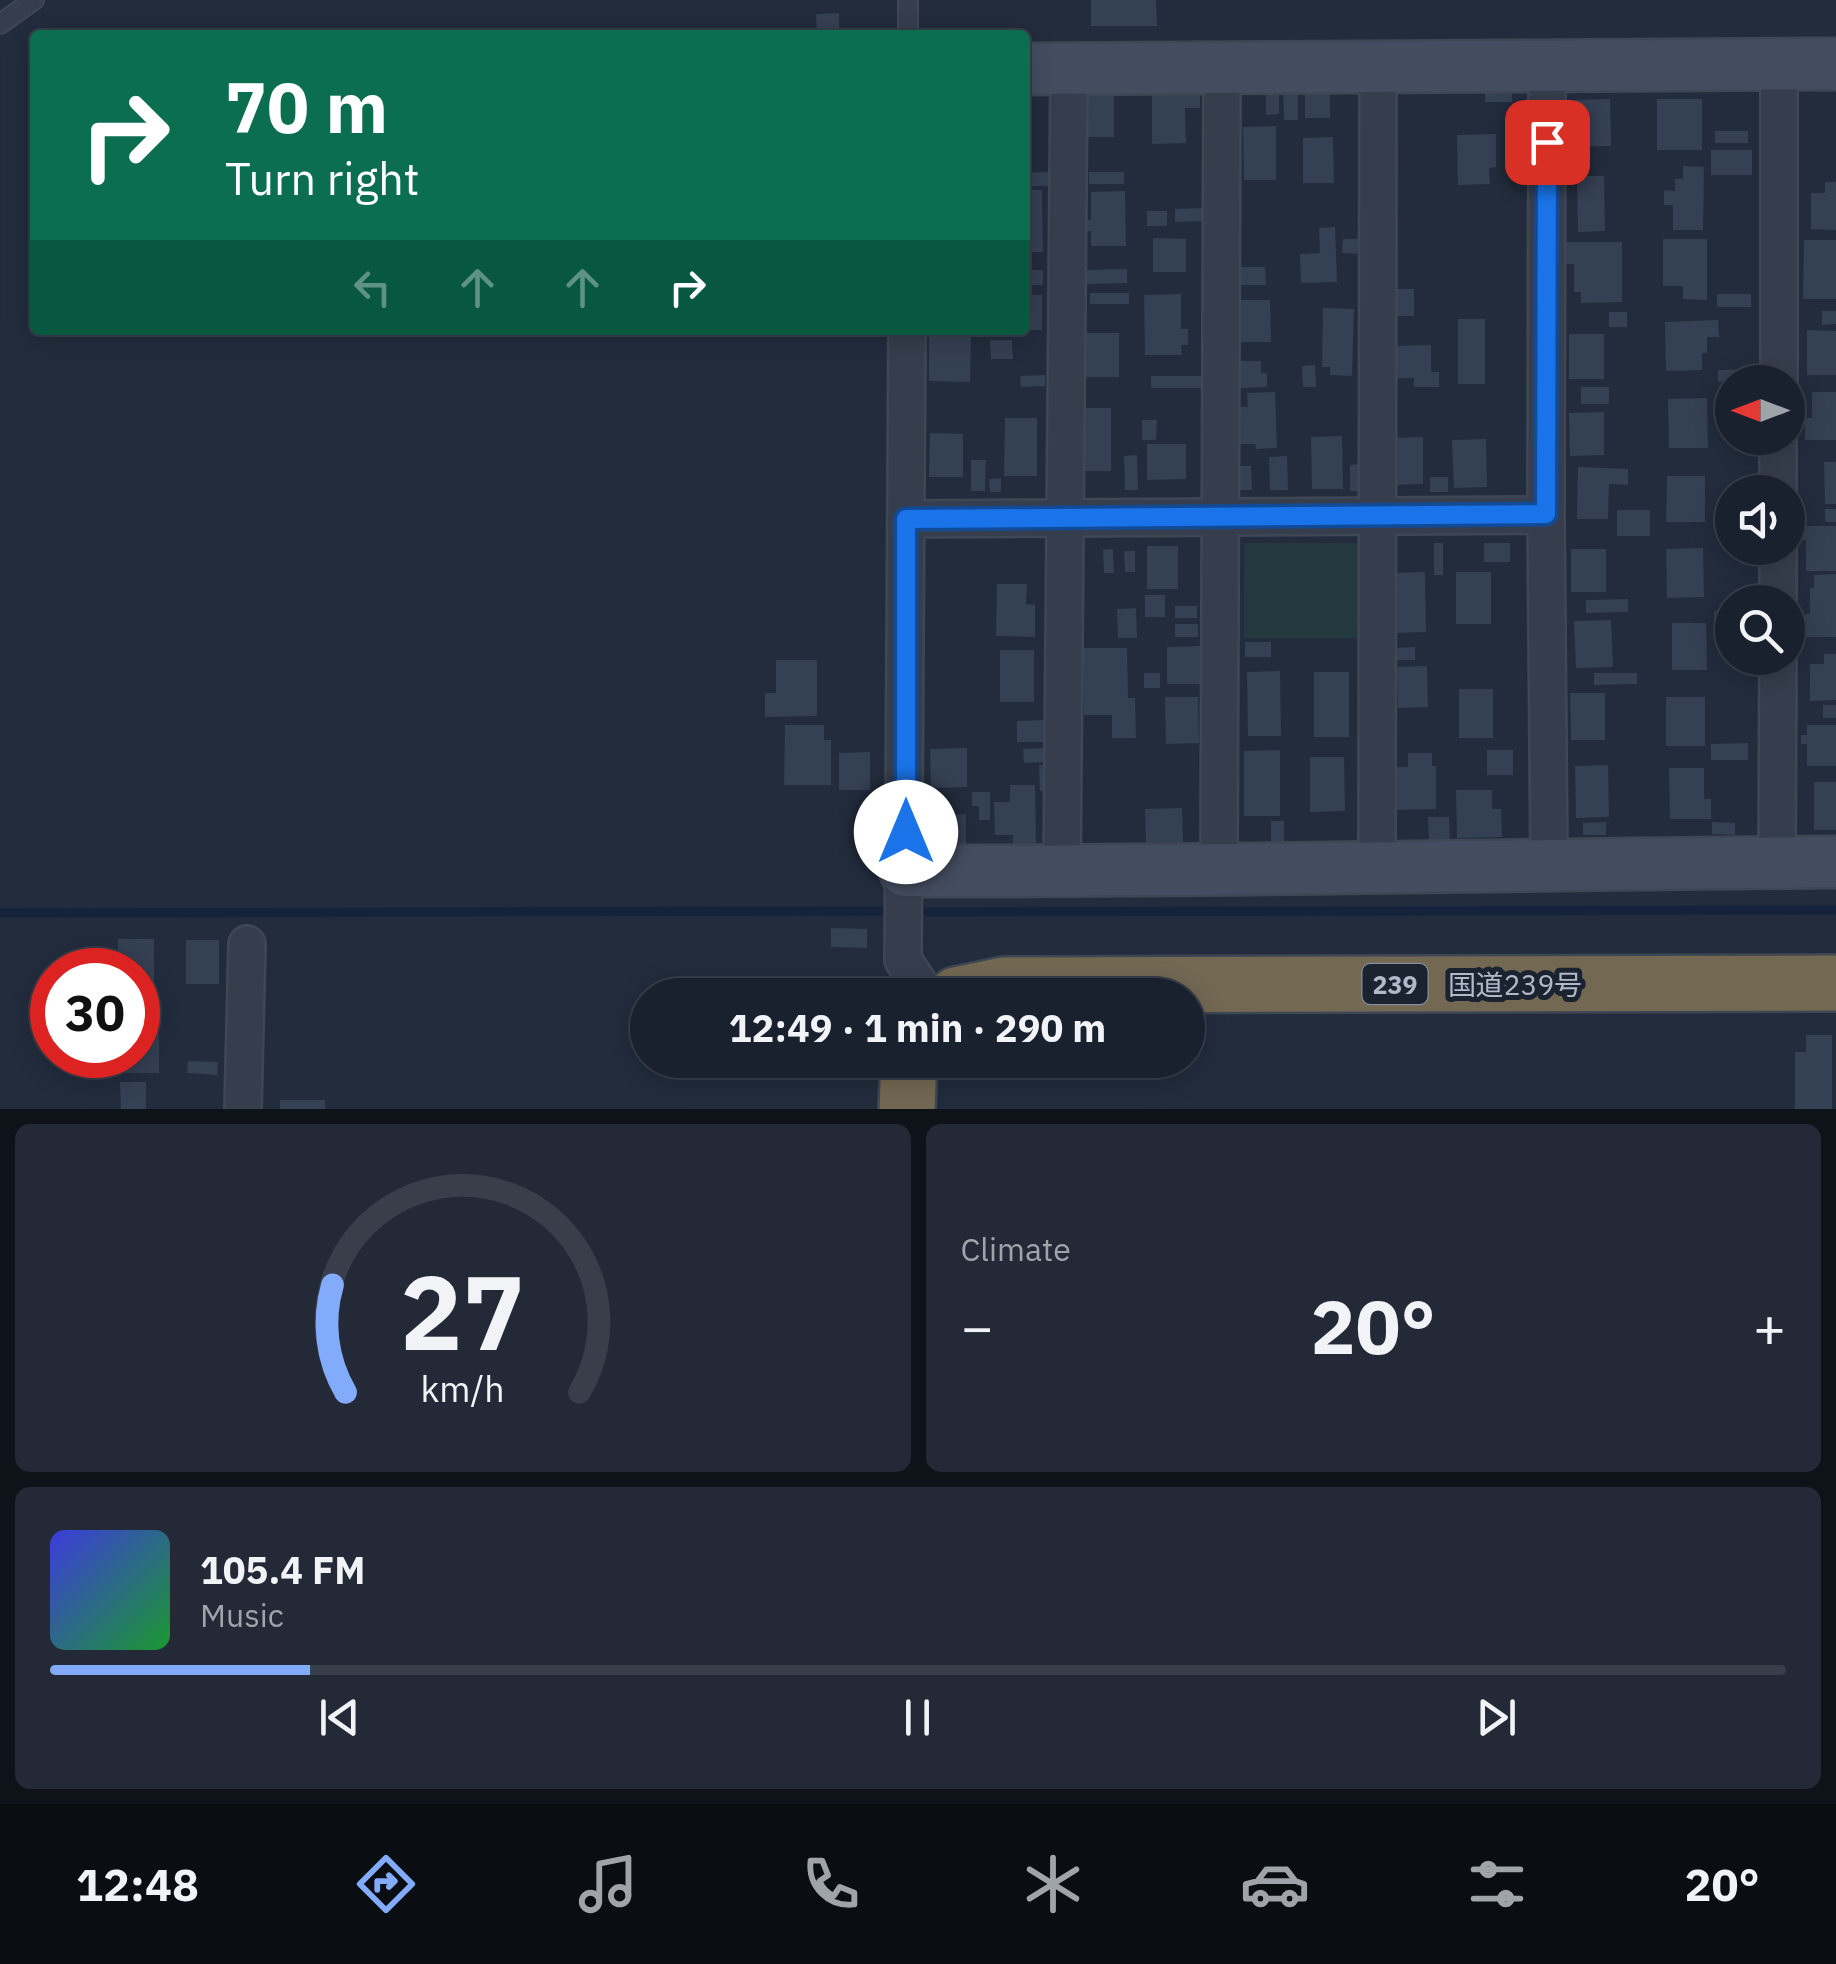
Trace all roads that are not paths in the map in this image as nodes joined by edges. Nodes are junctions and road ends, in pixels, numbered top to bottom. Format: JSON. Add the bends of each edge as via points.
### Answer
{"nodes":[{"id":1,"x":34,"y":0,"type":"edge"},
{"id":2,"x":908,"y":0,"type":"edge"},
{"id":3,"x":0,"y":24,"type":"edge"},
{"id":4,"x":908,"y":30,"type":"edge"},
{"id":5,"x":1779,"y":64,"type":"junction"},
{"id":6,"x":1836,"y":64,"type":"edge"},
{"id":7,"x":1547,"y":67,"type":"junction"},
{"id":8,"x":1222,"y":68,"type":"junction"},
{"id":9,"x":1378,"y":68,"type":"junction"},
{"id":10,"x":1047,"y":69,"type":"edge"},
{"id":11,"x":907,"y":335,"type":"edge"},
{"id":12,"x":1778,"y":365,"type":"edge"},
{"id":13,"x":1546,"y":514,"type":"junction"},
{"id":14,"x":1220,"y":516,"type":"junction"},
{"id":15,"x":1378,"y":516,"type":"junction"},
{"id":16,"x":1065,"y":518,"type":"junction"},
{"id":17,"x":906,"y":519,"type":"junction"},
{"id":18,"x":1778,"y":675,"type":"edge"},
{"id":19,"x":1777,"y":862,"type":"junction"},
{"id":20,"x":1836,"y":862,"type":"edge"},
{"id":21,"x":1549,"y":864,"type":"junction"},
{"id":22,"x":1377,"y":866,"type":"junction"},
{"id":23,"x":1219,"y":870,"type":"junction"},
{"id":24,"x":906,"y":871,"type":"junction"},
{"id":25,"x":1062,"y":871,"type":"junction"},
{"id":26,"x":247,"y":944,"type":"dead end"},
{"id":27,"x":916,"y":978,"type":"edge"},
{"id":28,"x":1836,"y":983,"type":"edge"},
{"id":29,"x":1205,"y":985,"type":"edge"},
{"id":30,"x":909,"y":1078,"type":"edge"},
{"id":31,"x":244,"y":1109,"type":"edge"},
{"id":32,"x":908,"y":1109,"type":"edge"}],
"edges":[{"from":1,"to":3,"type":"lane"},
{"from":2,"to":4,"type":"lane"},
{"from":5,"to":6,"type":"street"},
{"from":5,"to":7,"type":"street"},
{"from":5,"to":12,"type":"street"},
{"from":7,"to":9,"type":"street"},
{"from":7,"to":13,"type":"street"},
{"from":8,"to":9,"type":"street"},
{"from":8,"to":10,"type":"street"},
{"from":8,"to":14,"type":"street"},
{"from":9,"to":15,"type":"street"},
{"from":10,"to":16,"type":"street"},
{"from":11,"to":17,"type":"street"},
{"from":13,"to":15,"type":"street"},
{"from":13,"to":21,"type":"street"},
{"from":14,"to":15,"type":"street"},
{"from":14,"to":16,"type":"street"},
{"from":14,"to":23,"type":"street"},
{"from":15,"to":22,"type":"street"},
{"from":16,"to":17,"type":"street"},
{"from":16,"to":25,"type":"street"},
{"from":17,"to":24,"type":"street"},
{"from":18,"to":19,"type":"street"},
{"from":19,"to":20,"type":"street"},
{"from":19,"to":21,"type":"street"},
{"from":21,"to":22,"type":"street"},
{"from":22,"to":23,"type":"street"},
{"from":23,"to":25,"type":"street"},
{"from":24,"to":25,"type":"street"},
{"from":24,"to":27,"type":"street","via":[[904,960]]},
{"from":26,"to":31,"type":"street"},
{"from":28,"to":29,"type":"highway","name":"国道239号","number":"239"},
{"from":30,"to":32,"type":"highway"}]}
